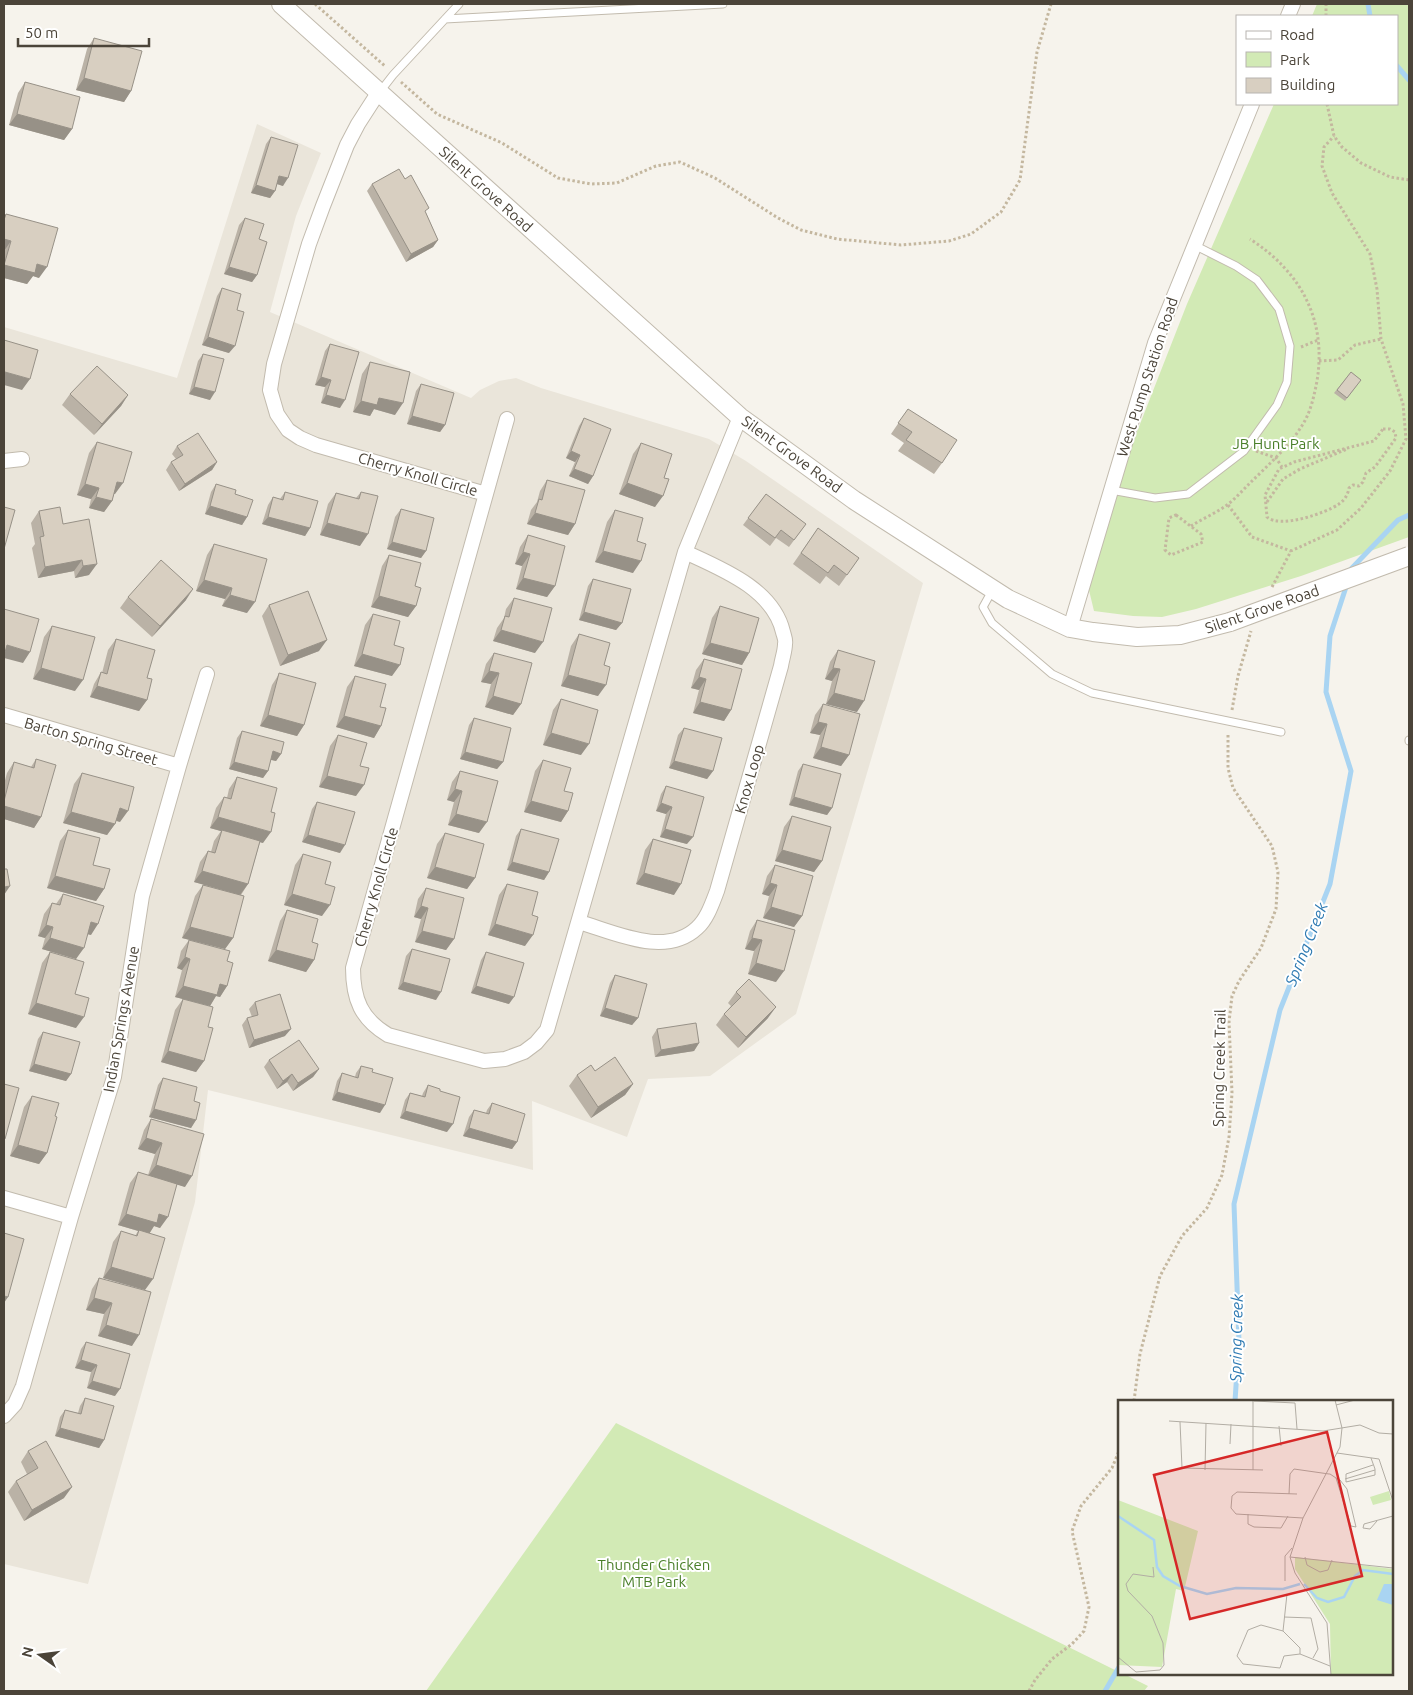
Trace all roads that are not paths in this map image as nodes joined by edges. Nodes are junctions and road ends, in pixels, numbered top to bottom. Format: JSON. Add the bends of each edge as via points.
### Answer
{"nodes":[{"id":1,"x":281,"y":4,"type":"edge"},
{"id":2,"x":459,"y":4,"type":"edge"},
{"id":3,"x":723,"y":4,"type":"edge"},
{"id":4,"x":445,"y":19,"type":"junction"},
{"id":5,"x":378,"y":93,"type":"junction"},
{"id":6,"x":1252,"y":105,"type":"edge"},
{"id":7,"x":1194,"y":244,"type":"junction"},
{"id":8,"x":740,"y":417,"type":"junction"},
{"id":9,"x":507,"y":419,"type":"dead end"},
{"id":10,"x":22,"y":459,"type":"dead end"},
{"id":11,"x":4,"y":461,"type":"edge"},
{"id":12,"x":1111,"y":490,"type":"junction"},
{"id":13,"x":486,"y":494,"type":"junction"},
{"id":14,"x":685,"y":552,"type":"junction"},
{"id":15,"x":1409,"y":556,"type":"edge"},
{"id":16,"x":993,"y":589,"type":"junction"},
{"id":17,"x":1070,"y":628,"type":"junction"},
{"id":18,"x":208,"y":674,"type":"dead end"},
{"id":19,"x":4,"y":715,"type":"edge"},
{"id":20,"x":1281,"y":732,"type":"dead end"},
{"id":21,"x":179,"y":766,"type":"junction"},
{"id":22,"x":579,"y":922,"type":"junction"},
{"id":23,"x":4,"y":1198,"type":"edge"},
{"id":24,"x":71,"y":1218,"type":"junction"},
{"id":25,"x":4,"y":1416,"type":"edge"}],
"edges":[{"from":1,"to":5,"type":"street","name":"Silent Grove Road"},
{"from":2,"to":4,"type":"lane"},
{"from":3,"to":4,"type":"lane"},
{"from":4,"to":5,"type":"lane"},
{"from":5,"to":8,"type":"street","name":"Silent Grove Road"},
{"from":5,"to":13,"type":"street","name":"Cherry Knoll Circle","via":[[347,145],[318,221],[285,324],[270,390],[277,414],[288,430],[300,438]]},
{"from":6,"to":7,"type":"street","name":"West Pump Station Road"},
{"from":7,"to":12,"type":"street","name":"West Pump Station Road","via":[[1155,343]]},
{"from":7,"to":12,"type":"lane","via":[[1256,280],[1279,309],[1290,346],[1287,382],[1277,406],[1246,448],[1188,494],[1155,498]]},
{"from":8,"to":14,"type":"street","name":"Cherry Knoll Circle"},
{"from":8,"to":16,"type":"street","name":"Silent Grove Road","via":[[854,500]]},
{"from":9,"to":13,"type":"street"},
{"from":10,"to":11,"type":"street"},
{"from":12,"to":17,"type":"street","name":"West Pump Station Road"},
{"from":13,"to":22,"type":"street","name":"Cherry Knoll Circle","via":[[353,968],[358,1003],[374,1027],[388,1035],[484,1061],[505,1059],[524,1052],[547,1030]]},
{"from":14,"to":22,"type":"street","name":"Cherry Knoll Circle"},
{"from":14,"to":22,"type":"street","name":"Knox Loop","via":[[715,565],[766,600],[780,621],[786,642],[781,666],[719,882],[709,912],[697,928],[674,941],[659,943]]},
{"from":15,"to":17,"type":"street","name":"Silent Grove Road","bridge":true,"via":[[1230,622],[1180,635],[1137,637]]},
{"from":16,"to":17,"type":"street","name":"Silent Grove Road"},
{"from":16,"to":20,"type":"lane","via":[[983,607],[992,623],[1052,674],[1092,693]]},
{"from":18,"to":21,"type":"street","name":"Indian Springs Avenue"},
{"from":19,"to":21,"type":"street","name":"Barton Spring Street"},
{"from":21,"to":24,"type":"street","name":"Indian Springs Avenue","via":[[142,896],[114,1077]]},
{"from":23,"to":24,"type":"street"},
{"from":24,"to":25,"type":"street","name":"Indian Springs Avenue","via":[[23,1386],[15,1404]]}]}
